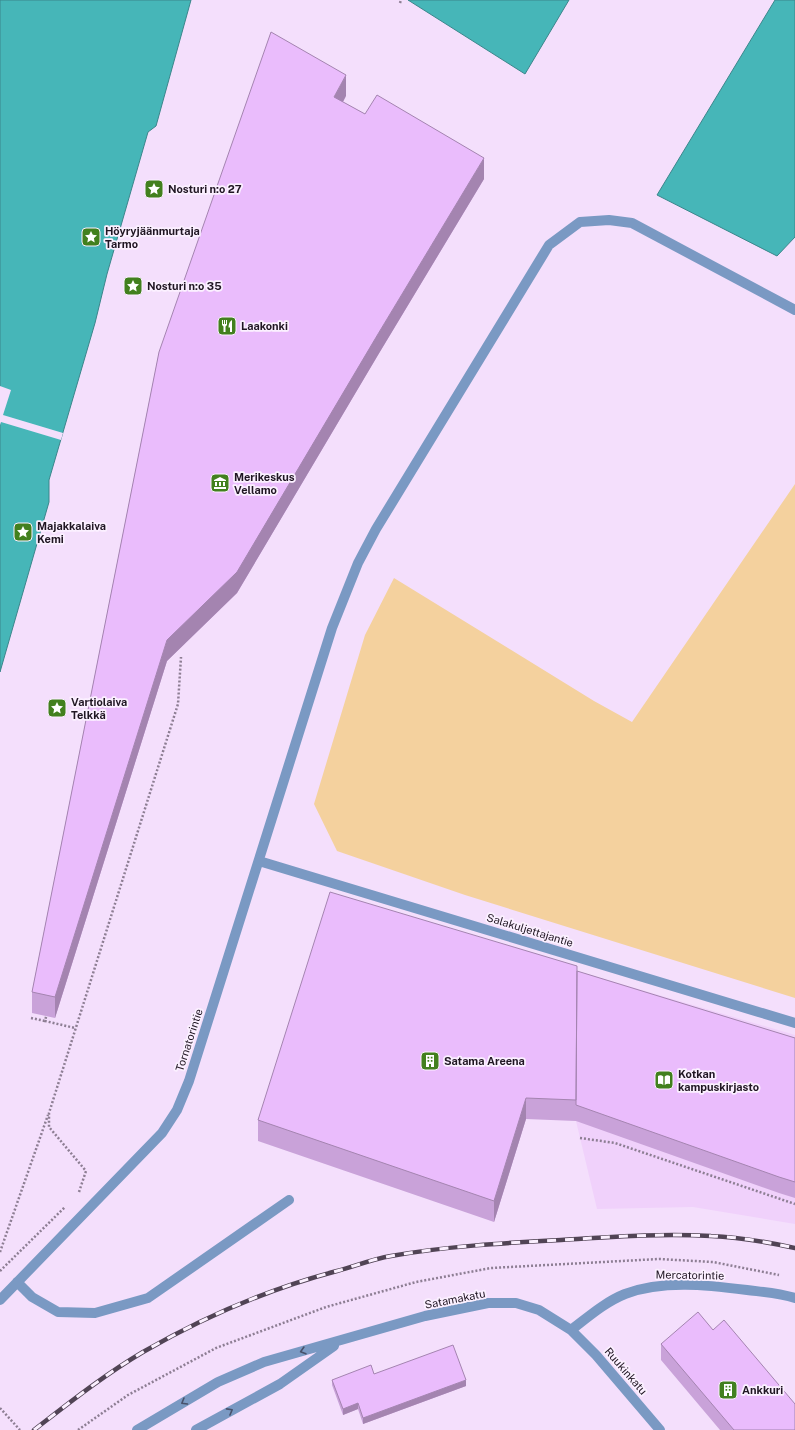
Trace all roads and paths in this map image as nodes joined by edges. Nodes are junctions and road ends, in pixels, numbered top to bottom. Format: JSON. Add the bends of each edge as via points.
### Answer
{"nodes":[{"id":1,"x":795,"y":310,"type":"edge"},
{"id":2,"x":181,"y":657,"type":"dead end"},
{"id":3,"x":259,"y":861,"type":"junction"},
{"id":4,"x":48,"y":1009,"type":"edge"},
{"id":5,"x":31,"y":1018,"type":"dead end"},
{"id":6,"x":45,"y":1021,"type":"junction"},
{"id":7,"x":795,"y":1023,"type":"edge"},
{"id":8,"x":75,"y":1028,"type":"junction"},
{"id":9,"x":48,"y":1113,"type":"junction"},
{"id":10,"x":580,"y":1138,"type":"dead end"},
{"id":11,"x":76,"y":1196,"type":"dead end"},
{"id":12,"x":289,"y":1200,"type":"dead end"},
{"id":13,"x":70,"y":1201,"type":"dead end"},
{"id":14,"x":795,"y":1204,"type":"edge"},
{"id":15,"x":0,"y":1252,"type":"edge"},
{"id":16,"x":0,"y":1271,"type":"edge"},
{"id":17,"x":17,"y":1282,"type":"junction"},
{"id":18,"x":795,"y":1298,"type":"edge"},
{"id":19,"x":0,"y":1300,"type":"edge"},
{"id":20,"x":572,"y":1330,"type":"junction"},
{"id":21,"x":340,"y":1341,"type":"junction"},
{"id":22,"x":0,"y":1408,"type":"edge"},
{"id":23,"x":20,"y":1430,"type":"edge"},
{"id":24,"x":137,"y":1430,"type":"edge"},
{"id":25,"x":196,"y":1430,"type":"edge"},
{"id":26,"x":660,"y":1430,"type":"edge"}],
"edges":[{"from":1,"to":3,"type":"street","name":"Tornatorintie","via":[[632,223],[610,220],[580,222],[549,244],[376,529],[358,563],[332,628]]},
{"from":2,"to":8,"type":"path","via":[[178,704]]},
{"from":3,"to":7,"type":"street","name":"Salakuljettajantie"},
{"from":3,"to":17,"type":"street","name":"Tornatorintie","via":[[177,1110],[162,1133]]},
{"from":4,"to":6,"type":"path"},
{"from":5,"to":6,"type":"path"},
{"from":6,"to":8,"type":"path"},
{"from":8,"to":9,"type":"path"},
{"from":9,"to":11,"type":"path","via":[[50,1127],[86,1170],[81,1190]]},
{"from":9,"to":15,"type":"path"},
{"from":10,"to":14,"type":"path","via":[[615,1143]]},
{"from":12,"to":17,"type":"street","via":[[148,1298],[95,1313],[58,1312],[32,1297]]},
{"from":13,"to":16,"type":"path"},
{"from":17,"to":19,"type":"street","name":"Tornatorintie"},
{"from":18,"to":20,"type":"street","name":"Mercatorintie","via":[[783,1294],[712,1286],[647,1287],[624,1294],[594,1312]]},
{"from":20,"to":21,"type":"street","name":"Satamakatu","via":[[539,1310],[516,1304],[488,1304],[425,1316]]},
{"from":20,"to":26,"type":"street","name":"Ruukinkatu"},
{"from":21,"to":24,"type":"street","name":"Satamakatu","one_way":true,"via":[[264,1362],[218,1382]]},
{"from":25,"to":21,"type":"street","name":"Satamakatu","one_way":true,"via":[[280,1384]]},
{"from":22,"to":23,"type":"path"}]}
